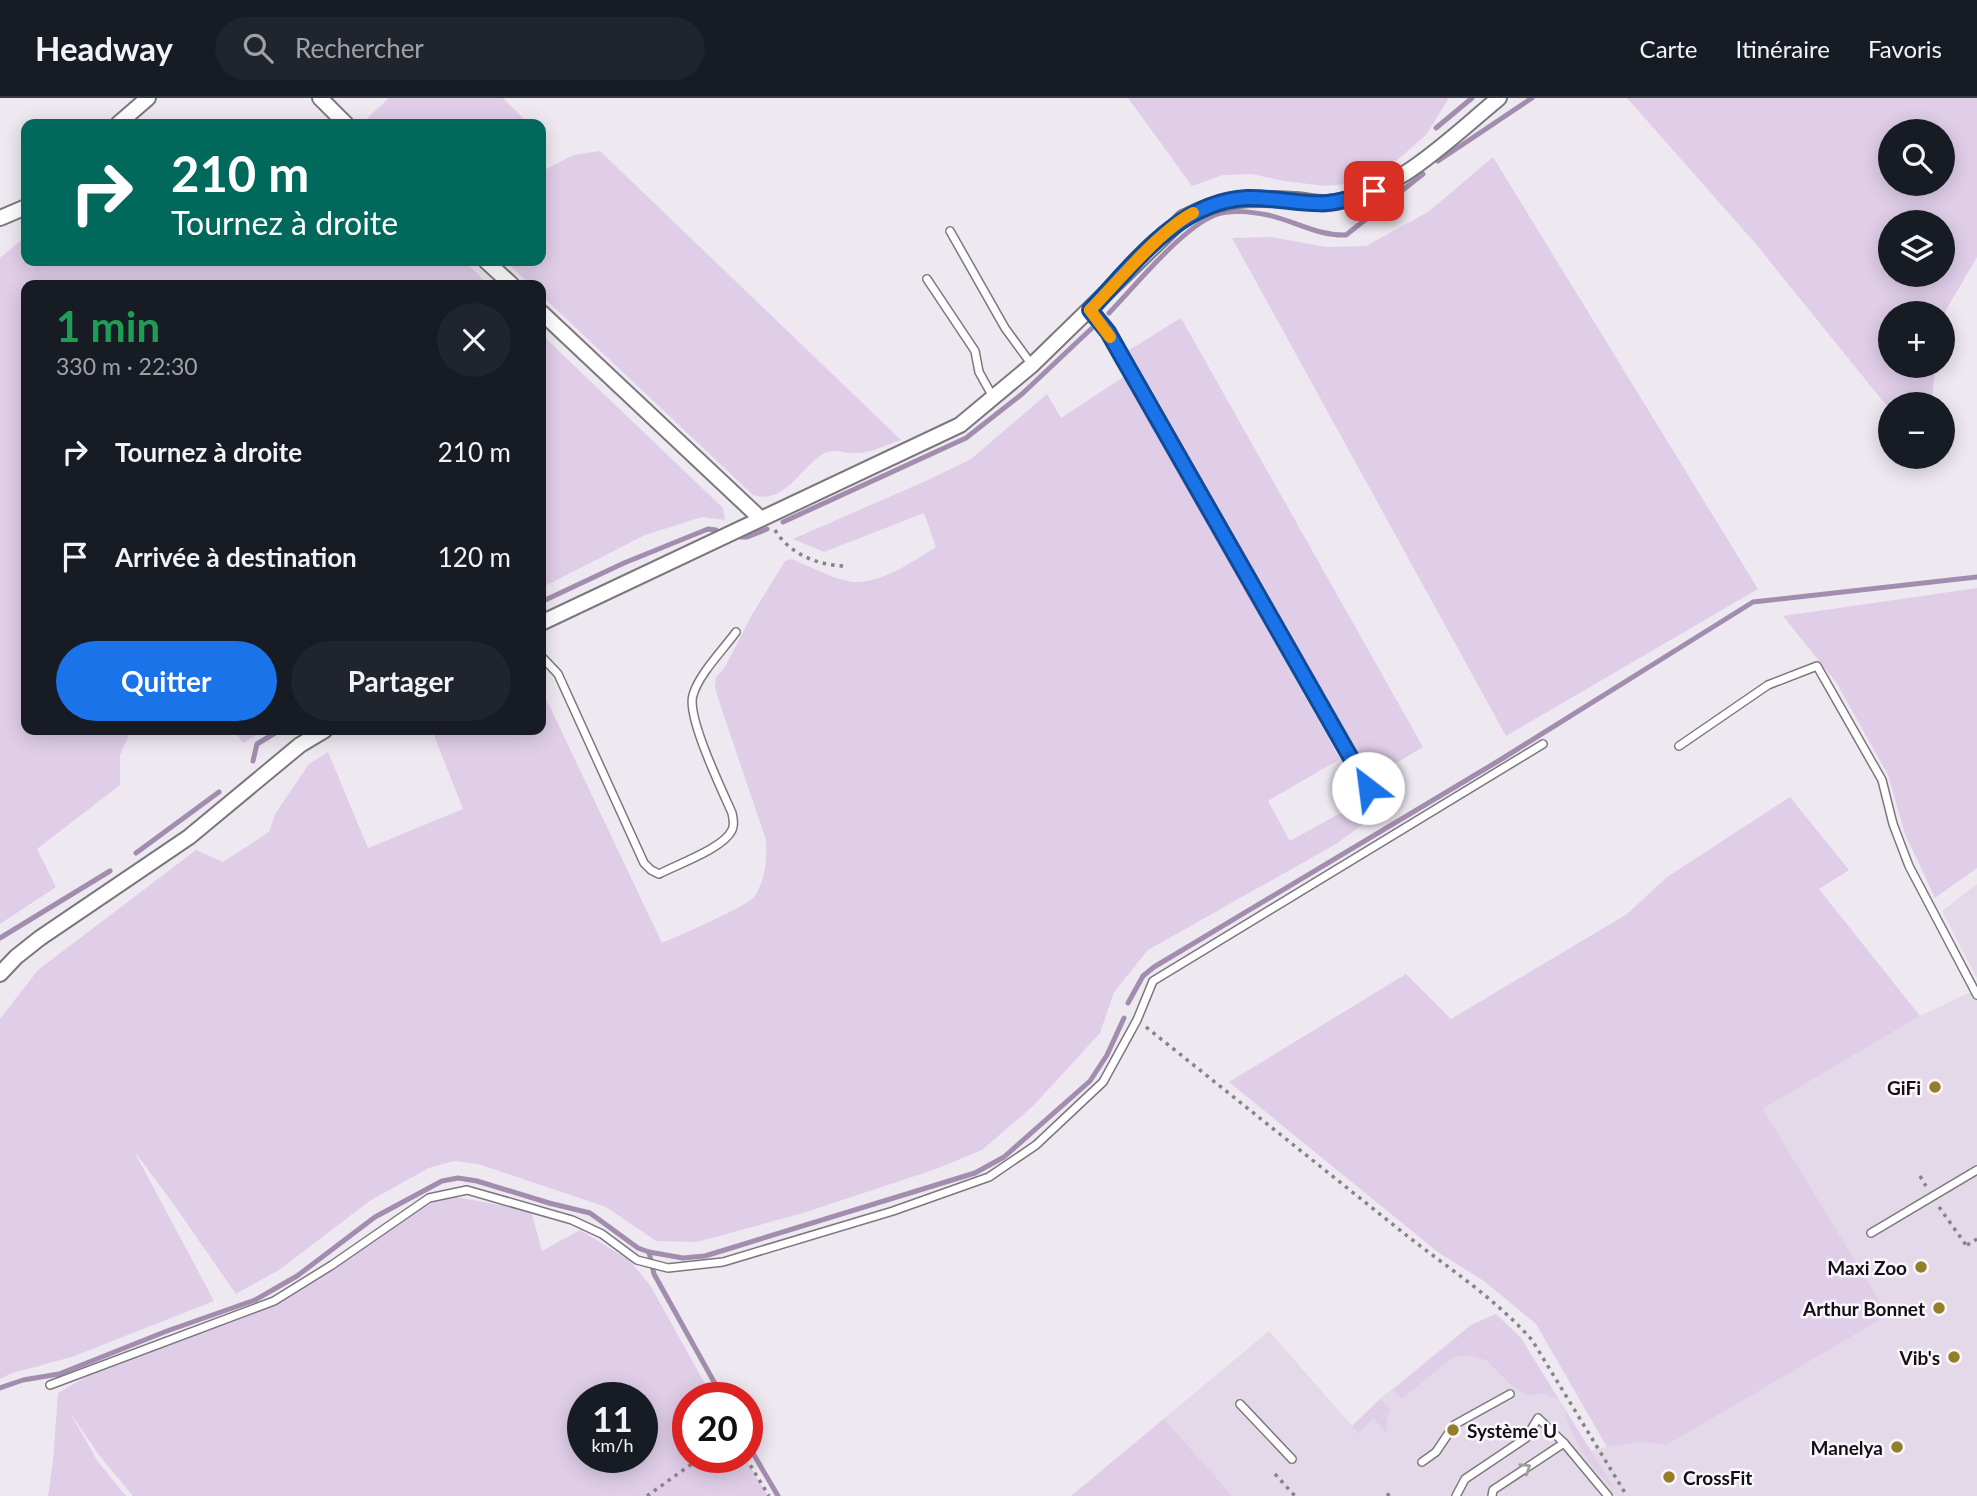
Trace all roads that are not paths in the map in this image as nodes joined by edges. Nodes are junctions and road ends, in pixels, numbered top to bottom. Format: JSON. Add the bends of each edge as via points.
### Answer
{"nodes":[{"id":1,"x":148,"y":98,"type":"edge"},
{"id":2,"x":320,"y":98,"type":"edge"},
{"id":3,"x":1499,"y":98,"type":"edge"},
{"id":4,"x":124,"y":119,"type":"edge"},
{"id":5,"x":341,"y":119,"type":"edge"},
{"id":6,"x":21,"y":209,"type":"edge"},
{"id":7,"x":0,"y":218,"type":"edge"},
{"id":8,"x":950,"y":231,"type":"dead end"},
{"id":9,"x":491,"y":266,"type":"edge"},
{"id":10,"x":927,"y":279,"type":"dead end"},
{"id":11,"x":507,"y":280,"type":"edge"},
{"id":12,"x":1090,"y":310,"type":"junction"},
{"id":13,"x":546,"y":317,"type":"edge"},
{"id":14,"x":1032,"y":365,"type":"junction"},
{"id":15,"x":993,"y":398,"type":"junction"},
{"id":16,"x":763,"y":516,"type":"junction"},
{"id":17,"x":546,"y":621,"type":"edge"},
{"id":18,"x":736,"y":632,"type":"dead end"},
{"id":19,"x":546,"y":661,"type":"edge"},
{"id":20,"x":316,"y":735,"type":"edge"},
{"id":21,"x":1543,"y":744,"type":"dead end"},
{"id":22,"x":1679,"y":746,"type":"dead end"},
{"id":23,"x":1368,"y":788,"type":"dead end"},
{"id":24,"x":0,"y":974,"type":"edge"},
{"id":25,"x":1977,"y":995,"type":"edge"},
{"id":26,"x":1977,"y":1170,"type":"edge"},
{"id":27,"x":1871,"y":1233,"type":"dead end"},
{"id":28,"x":50,"y":1385,"type":"dead end"},
{"id":29,"x":1510,"y":1394,"type":"dead end"},
{"id":30,"x":1241,"y":1404,"type":"dead end"},
{"id":31,"x":1564,"y":1443,"type":"junction"},
{"id":32,"x":1292,"y":1459,"type":"dead end"},
{"id":33,"x":1422,"y":1462,"type":"dead end"},
{"id":34,"x":1456,"y":1496,"type":"edge"},
{"id":35,"x":1492,"y":1496,"type":"edge"},
{"id":36,"x":1608,"y":1496,"type":"edge"}],
"edges":[{"from":1,"to":4,"type":"street"},
{"from":2,"to":5,"type":"street"},
{"from":3,"to":12,"type":"street","via":[[1430,155],[1374,191],[1325,203],[1246,198],[1208,206],[1183,218]]},
{"from":6,"to":7,"type":"street"},
{"from":8,"to":14,"type":"lane","via":[[1005,328]]},
{"from":9,"to":11,"type":"street"},
{"from":10,"to":15,"type":"lane","via":[[975,351],[979,372]]},
{"from":12,"to":14,"type":"street"},
{"from":12,"to":23,"type":"lane","via":[[1108,332]]},
{"from":13,"to":16,"type":"street"},
{"from":14,"to":15,"type":"street"},
{"from":15,"to":16,"type":"street","via":[[960,425]]},
{"from":16,"to":17,"type":"street"},
{"from":18,"to":19,"type":"lane","via":[[691,699],[696,725],[732,813],[732,831],[723,842],[659,874],[644,863],[558,674]]},
{"from":20,"to":24,"type":"street","via":[[189,836],[40,938]]},
{"from":21,"to":28,"type":"lane","via":[[1153,981],[1103,1082],[1036,1145],[989,1177],[723,1262],[668,1268],[636,1260],[602,1234],[572,1220],[467,1190],[429,1198],[274,1301]]},
{"from":22,"to":25,"type":"lane","via":[[1768,685],[1817,666],[1882,780],[1909,866]]},
{"from":26,"to":27,"type":"lane"},
{"from":29,"to":33,"type":"lane","via":[[1454,1425],[1436,1452]]},
{"from":30,"to":32,"type":"lane"},
{"from":31,"to":34,"type":"lane","via":[[1538,1418],[1526,1438],[1465,1479]]},
{"from":35,"to":31,"type":"lane","one_way":true,"via":[[1493,1490]]},
{"from":31,"to":36,"type":"lane"}]}
